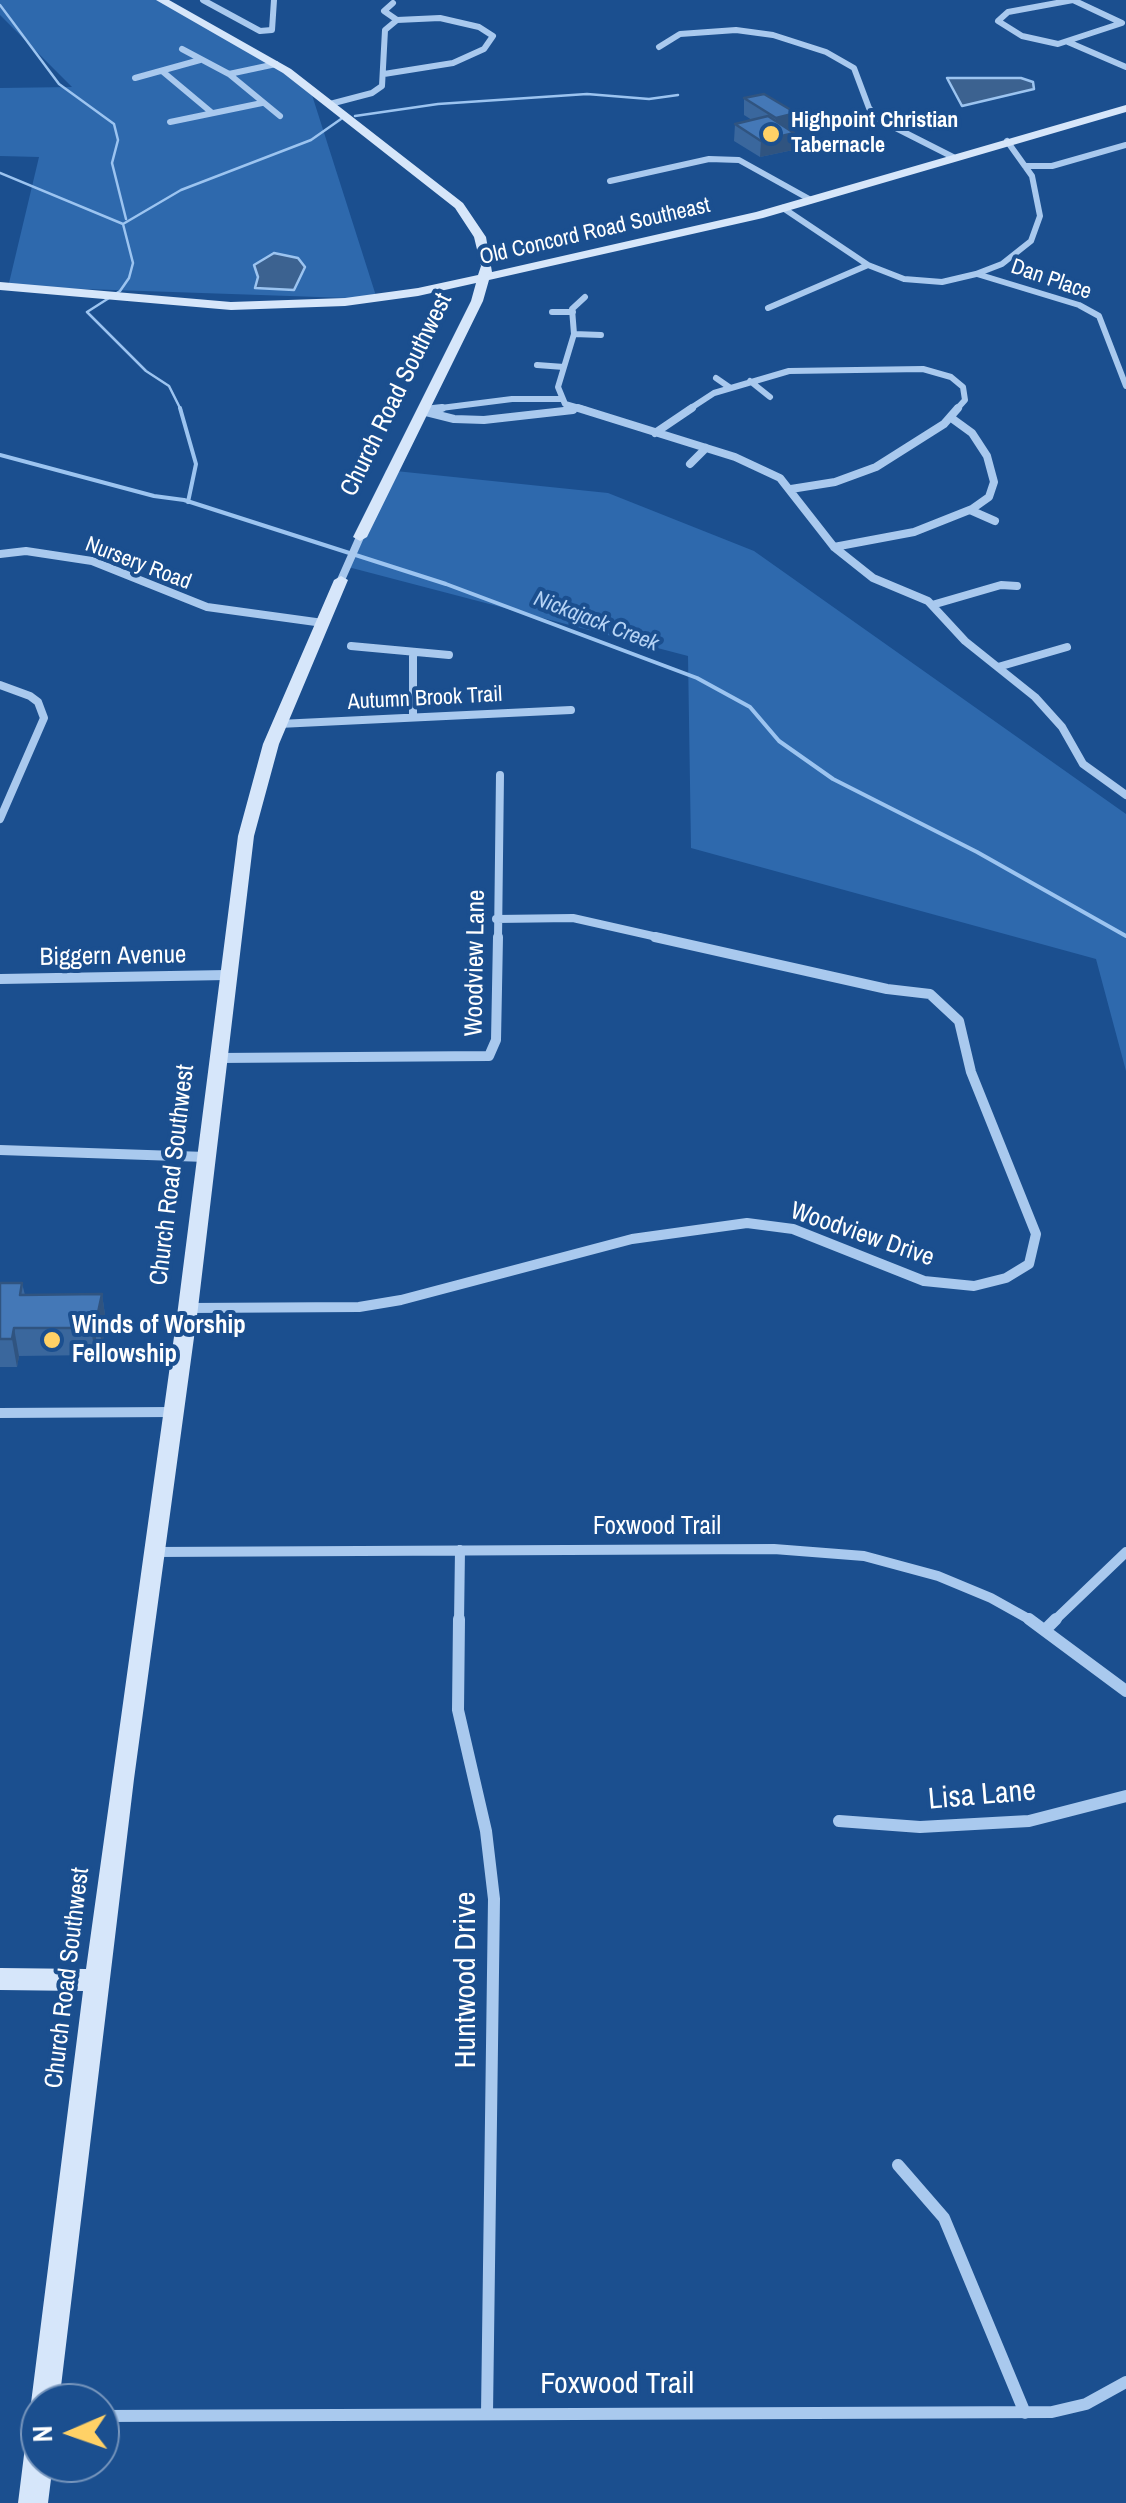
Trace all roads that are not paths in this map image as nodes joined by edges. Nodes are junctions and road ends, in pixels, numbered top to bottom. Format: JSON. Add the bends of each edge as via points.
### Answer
{"nodes":[{"id":1,"x":162,"y":0,"type":"edge"},
{"id":2,"x":203,"y":0,"type":"edge"},
{"id":3,"x":274,"y":0,"type":"edge"},
{"id":4,"x":393,"y":3,"type":"dead end"},
{"id":5,"x":222,"y":10,"type":"junction"},
{"id":6,"x":195,"y":18,"type":"junction"},
{"id":7,"x":397,"y":20,"type":"junction"},
{"id":8,"x":1068,"y":42,"type":"junction"},
{"id":9,"x":659,"y":47,"type":"dead end"},
{"id":10,"x":182,"y":49,"type":"dead end"},
{"id":11,"x":200,"y":60,"type":"junction"},
{"id":12,"x":276,"y":64,"type":"junction"},
{"id":13,"x":1126,"y":67,"type":"edge"},
{"id":14,"x":162,"y":71,"type":"junction"},
{"id":15,"x":229,"y":74,"type":"junction"},
{"id":16,"x":384,"y":74,"type":"junction"},
{"id":17,"x":135,"y":78,"type":"dead end"},
{"id":18,"x":262,"y":103,"type":"junction"},
{"id":19,"x":330,"y":104,"type":"junction"},
{"id":20,"x":1126,"y":108,"type":"edge"},
{"id":21,"x":211,"y":112,"type":"junction"},
{"id":22,"x":280,"y":116,"type":"dead end"},
{"id":23,"x":170,"y":122,"type":"dead end"},
{"id":24,"x":1007,"y":141,"type":"junction"},
{"id":25,"x":1126,"y":145,"type":"edge"},
{"id":26,"x":953,"y":157,"type":"junction"},
{"id":27,"x":1025,"y":166,"type":"junction"},
{"id":28,"x":610,"y":181,"type":"dead end"},
{"id":29,"x":811,"y":200,"type":"junction"},
{"id":30,"x":783,"y":208,"type":"junction"},
{"id":31,"x":868,"y":265,"type":"junction"},
{"id":32,"x":976,"y":274,"type":"junction"},
{"id":33,"x":485,"y":278,"type":"junction"},
{"id":34,"x":0,"y":286,"type":"edge"},
{"id":35,"x":585,"y":297,"type":"dead end"},
{"id":36,"x":768,"y":308,"type":"dead end"},
{"id":37,"x":552,"y":312,"type":"dead end"},
{"id":38,"x":573,"y":312,"type":"junction"},
{"id":39,"x":574,"y":334,"type":"junction"},
{"id":40,"x":600,"y":335,"type":"dead end"},
{"id":41,"x":537,"y":365,"type":"dead end"},
{"id":42,"x":564,"y":367,"type":"junction"},
{"id":43,"x":716,"y":378,"type":"dead end"},
{"id":44,"x":750,"y":381,"type":"junction"},
{"id":45,"x":729,"y":386,"type":"junction"},
{"id":46,"x":1126,"y":386,"type":"edge"},
{"id":47,"x":770,"y":397,"type":"dead end"},
{"id":48,"x":560,"y":399,"type":"junction"},
{"id":49,"x":529,"y":402,"type":"junction"},
{"id":50,"x":422,"y":410,"type":"junction"},
{"id":51,"x":573,"y":410,"type":"junction"},
{"id":52,"x":528,"y":415,"type":"junction"},
{"id":53,"x":950,"y":417,"type":"junction"},
{"id":54,"x":655,"y":433,"type":"junction"},
{"id":55,"x":706,"y":448,"type":"junction"},
{"id":56,"x":690,"y":464,"type":"dead end"},
{"id":57,"x":792,"y":488,"type":"junction"},
{"id":58,"x":970,"y":510,"type":"junction"},
{"id":59,"x":995,"y":521,"type":"dead end"},
{"id":60,"x":360,"y":538,"type":"joint"},
{"id":61,"x":834,"y":547,"type":"junction"},
{"id":62,"x":0,"y":554,"type":"edge"},
{"id":63,"x":341,"y":580,"type":"joint"},
{"id":64,"x":1017,"y":586,"type":"dead end"},
{"id":65,"x":932,"y":605,"type":"junction"},
{"id":66,"x":323,"y":623,"type":"junction"},
{"id":67,"x":351,"y":646,"type":"dead end"},
{"id":68,"x":1067,"y":647,"type":"dead end"},
{"id":69,"x":413,"y":652,"type":"junction"},
{"id":70,"x":449,"y":655,"type":"dead end"},
{"id":71,"x":998,"y":666,"type":"junction"},
{"id":72,"x":0,"y":685,"type":"edge"},
{"id":73,"x":572,"y":710,"type":"dead end"},
{"id":74,"x":413,"y":715,"type":"junction"},
{"id":75,"x":280,"y":724,"type":"junction"},
{"id":76,"x":500,"y":775,"type":"dead end"},
{"id":77,"x":1126,"y":795,"type":"edge"},
{"id":78,"x":0,"y":818,"type":"edge"},
{"id":79,"x":496,"y":919,"type":"junction"},
{"id":80,"x":227,"y":975,"type":"junction"},
{"id":81,"x":0,"y":978,"type":"edge"},
{"id":82,"x":218,"y":1058,"type":"junction"},
{"id":83,"x":0,"y":1150,"type":"edge"},
{"id":84,"x":206,"y":1157,"type":"junction"},
{"id":85,"x":188,"y":1308,"type":"junction"},
{"id":86,"x":172,"y":1412,"type":"junction"},
{"id":87,"x":0,"y":1413,"type":"edge"},
{"id":88,"x":460,"y":1550,"type":"junction"},
{"id":89,"x":152,"y":1552,"type":"junction"},
{"id":90,"x":1126,"y":1552,"type":"edge"},
{"id":91,"x":1046,"y":1629,"type":"junction"},
{"id":92,"x":1126,"y":1690,"type":"edge"},
{"id":93,"x":1126,"y":1796,"type":"edge"},
{"id":94,"x":840,"y":1821,"type":"dead end"},
{"id":95,"x":0,"y":1979,"type":"edge"},
{"id":96,"x":98,"y":1980,"type":"junction"},
{"id":97,"x":898,"y":2165,"type":"dead end"},
{"id":98,"x":1126,"y":2382,"type":"edge"},
{"id":99,"x":48,"y":2383,"type":"edge"},
{"id":100,"x":488,"y":2412,"type":"junction"},
{"id":101,"x":1025,"y":2413,"type":"junction"},
{"id":102,"x":120,"y":2416,"type":"edge"}],
"edges":[{"from":1,"to":6,"type":"street","name":"Church Road Southwest"},
{"from":2,"to":5,"type":"street"},
{"from":3,"to":5,"type":"street","via":[[272,30],[260,31]]},
{"from":4,"to":7,"type":"street","via":[[384,11]]},
{"from":5,"to":6,"type":"street"},
{"from":6,"to":12,"type":"street","name":"Church Road Southwest"},
{"from":7,"to":16,"type":"street","via":[[386,30]]},
{"from":7,"to":16,"type":"street","via":[[440,18],[494,38],[453,63]]},
{"from":8,"to":8,"type":"street","via":[[1034,41],[998,18],[1073,0],[1122,23]]},
{"from":8,"to":13,"type":"street"},
{"from":9,"to":26,"type":"street","via":[[694,32],[736,30],[826,52],[854,68],[878,120]]},
{"from":10,"to":11,"type":"street"},
{"from":11,"to":14,"type":"street"},
{"from":11,"to":15,"type":"street"},
{"from":12,"to":15,"type":"street"},
{"from":12,"to":19,"type":"street","name":"Church Road Southwest"},
{"from":14,"to":17,"type":"street"},
{"from":14,"to":21,"type":"street"},
{"from":15,"to":18,"type":"street"},
{"from":16,"to":19,"type":"street","via":[[372,94]]},
{"from":18,"to":21,"type":"street"},
{"from":18,"to":22,"type":"street"},
{"from":19,"to":33,"type":"street","name":"Church Road Southwest","via":[[465,213],[480,237]]},
{"from":20,"to":24,"type":"street","name":"Old Concord Road Southeast"},
{"from":21,"to":23,"type":"street"},
{"from":24,"to":26,"type":"street","name":"Old Concord Road Southeast"},
{"from":24,"to":27,"type":"street"},
{"from":25,"to":27,"type":"street","via":[[1052,166]]},
{"from":26,"to":29,"type":"street","name":"Old Concord Road Southeast"},
{"from":27,"to":32,"type":"street","via":[[1038,200],[1036,232],[1016,255]]},
{"from":28,"to":29,"type":"street","via":[[709,159],[739,160]]},
{"from":29,"to":30,"type":"street","name":"Old Concord Road Southeast"},
{"from":30,"to":31,"type":"street"},
{"from":30,"to":33,"type":"street","name":"Old Concord Road Southeast"},
{"from":31,"to":32,"type":"street","via":[[929,283]]},
{"from":31,"to":36,"type":"street"},
{"from":32,"to":46,"type":"street","name":"Dan Place","via":[[1079,304],[1098,316]]},
{"from":33,"to":34,"type":"street","name":"Old Concord Road Southeast","via":[[322,304],[231,306]]},
{"from":33,"to":50,"type":"street","name":"Church Road Southwest"},
{"from":35,"to":38,"type":"street"},
{"from":37,"to":38,"type":"street"},
{"from":38,"to":39,"type":"street"},
{"from":39,"to":40,"type":"street"},
{"from":39,"to":42,"type":"street"},
{"from":41,"to":42,"type":"street"},
{"from":42,"to":48,"type":"street"},
{"from":43,"to":45,"type":"street"},
{"from":44,"to":45,"type":"street"},
{"from":44,"to":47,"type":"street"},
{"from":44,"to":53,"type":"street","via":[[812,369],[933,371],[958,381],[966,394]]},
{"from":45,"to":54,"type":"street"},
{"from":48,"to":49,"type":"street"},
{"from":48,"to":51,"type":"street"},
{"from":49,"to":50,"type":"street","via":[[512,398]]},
{"from":49,"to":52,"type":"street"},
{"from":50,"to":52,"type":"street","via":[[468,420]]},
{"from":50,"to":60,"type":"street","name":"Church Road Southwest"},
{"from":51,"to":52,"type":"street"},
{"from":51,"to":54,"type":"street"},
{"from":53,"to":57,"type":"street","via":[[870,470]]},
{"from":53,"to":58,"type":"street","via":[[980,444],[994,482]]},
{"from":54,"to":55,"type":"street"},
{"from":55,"to":56,"type":"street"},
{"from":55,"to":57,"type":"street","via":[[753,463]]},
{"from":57,"to":61,"type":"street"},
{"from":58,"to":59,"type":"street"},
{"from":58,"to":61,"type":"street","via":[[889,539]]},
{"from":60,"to":63,"type":"street","name":"Church Road Southwest"},
{"from":61,"to":65,"type":"street","via":[[861,571]]},
{"from":62,"to":66,"type":"street","name":"Nursery Road","via":[[92,561],[206,607]]},
{"from":63,"to":66,"type":"street","name":"Church Road Southwest"},
{"from":64,"to":65,"type":"street"},
{"from":65,"to":71,"type":"street"},
{"from":66,"to":75,"type":"street","name":"Church Road Southwest"},
{"from":67,"to":69,"type":"street"},
{"from":68,"to":71,"type":"street"},
{"from":69,"to":70,"type":"street"},
{"from":69,"to":74,"type":"street"},
{"from":71,"to":77,"type":"street","via":[[1062,727],[1083,764]]},
{"from":72,"to":78,"type":"street","via":[[38,702],[44,718]]},
{"from":73,"to":74,"type":"street","name":"Autumn Brook Trail"},
{"from":74,"to":75,"type":"street","name":"Autumn Brook Trail"},
{"from":75,"to":80,"type":"street","name":"Church Road Southwest","via":[[254,794]]},
{"from":76,"to":79,"type":"street","name":"Woodview Lane"},
{"from":79,"to":82,"type":"street","name":"Woodview Lane","via":[[496,1049],[489,1056]]},
{"from":79,"to":85,"type":"street","name":"Woodview Drive","via":[[573,918],[930,994],[959,1021],[971,1072],[1036,1234],[1029,1264],[974,1286],[924,1280],[793,1229],[747,1223],[632,1239],[359,1307]]},
{"from":80,"to":81,"type":"street","name":"Biggern Avenue"},
{"from":80,"to":82,"type":"street","name":"Church Road Southwest"},
{"from":82,"to":84,"type":"street","name":"Church Road Southwest"},
{"from":83,"to":84,"type":"street"},
{"from":84,"to":85,"type":"street","name":"Church Road Southwest"},
{"from":85,"to":86,"type":"street","name":"Church Road Southwest"},
{"from":86,"to":87,"type":"street"},
{"from":86,"to":89,"type":"street","name":"Church Road Southwest"},
{"from":88,"to":89,"type":"street","name":"Foxwood Trail"},
{"from":88,"to":91,"type":"street","name":"Foxwood Trail","via":[[774,1549],[864,1556],[956,1583]]},
{"from":88,"to":100,"type":"street","name":"Huntwood Drive","via":[[458,1710],[494,1898]]},
{"from":89,"to":96,"type":"street","name":"Church Road Southwest"},
{"from":90,"to":91,"type":"street"},
{"from":91,"to":92,"type":"street","name":"Foxwood Trail"},
{"from":93,"to":94,"type":"street","name":"Lisa Lane","via":[[1029,1822]]},
{"from":95,"to":96,"type":"street"},
{"from":96,"to":99,"type":"street","name":"Church Road Southwest"},
{"from":97,"to":101,"type":"street","via":[[944,2218]]},
{"from":98,"to":101,"type":"street","name":"Foxwood Trail","via":[[1086,2404]]},
{"from":100,"to":101,"type":"street","name":"Foxwood Trail"},
{"from":100,"to":102,"type":"street","name":"Foxwood Trail"}]}
